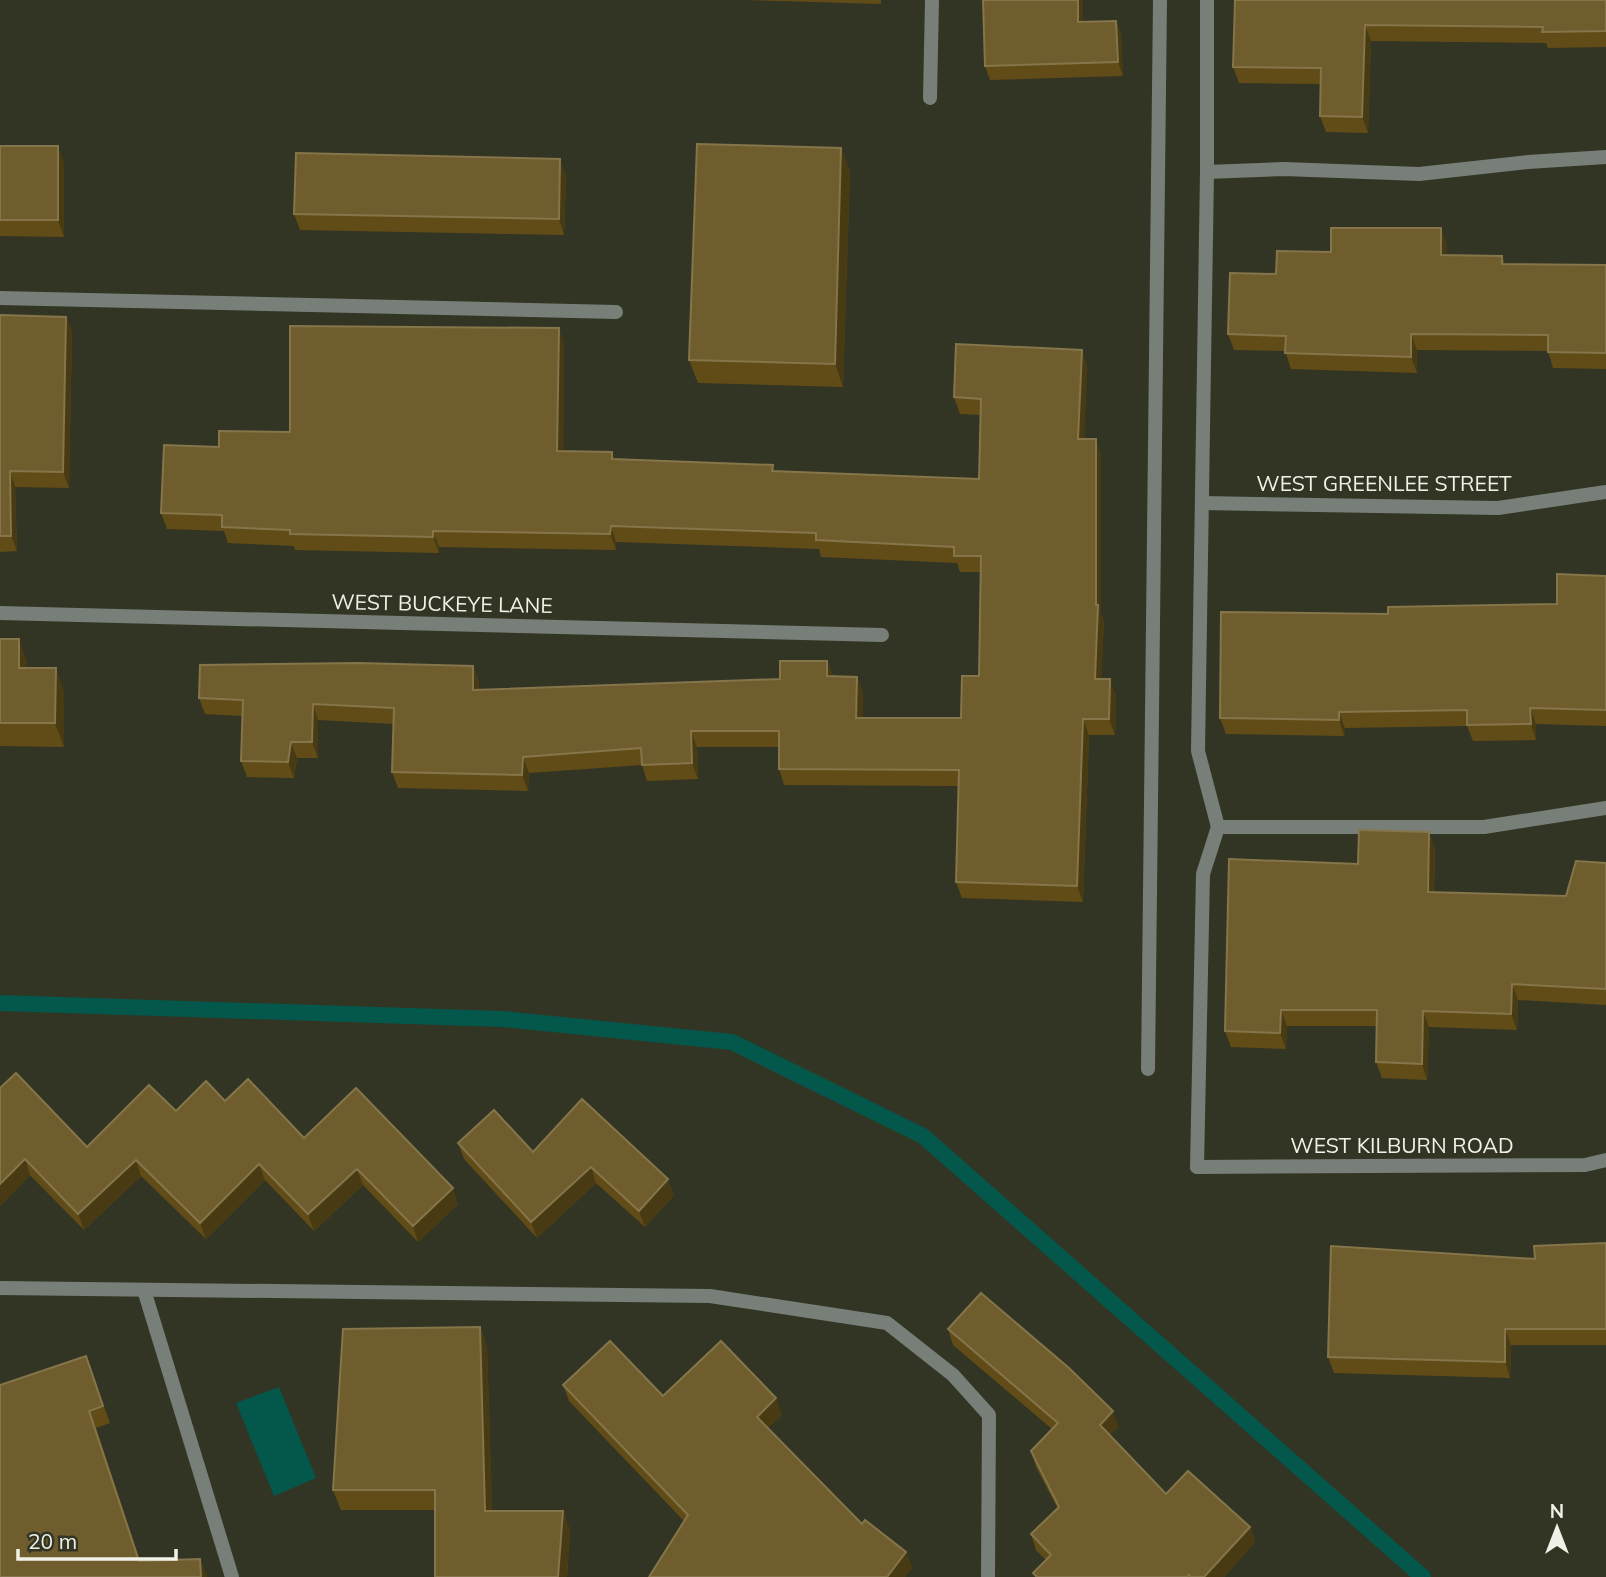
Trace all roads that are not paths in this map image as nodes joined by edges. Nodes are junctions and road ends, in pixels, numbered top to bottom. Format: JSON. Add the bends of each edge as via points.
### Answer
{"nodes":[{"id":1,"x":932,"y":0,"type":"edge"},
{"id":2,"x":1160,"y":0,"type":"edge"},
{"id":3,"x":1208,"y":0,"type":"edge"},
{"id":4,"x":930,"y":98,"type":"dead end"},
{"id":5,"x":1606,"y":157,"type":"edge"},
{"id":6,"x":1208,"y":172,"type":"junction"},
{"id":7,"x":0,"y":298,"type":"edge"},
{"id":8,"x":615,"y":312,"type":"dead end"},
{"id":9,"x":1606,"y":492,"type":"edge"},
{"id":10,"x":1202,"y":503,"type":"junction"},
{"id":11,"x":0,"y":613,"type":"edge"},
{"id":12,"x":882,"y":635,"type":"dead end"},
{"id":13,"x":1606,"y":808,"type":"edge"},
{"id":14,"x":1218,"y":827,"type":"junction"},
{"id":15,"x":1148,"y":1069,"type":"dead end"},
{"id":16,"x":1606,"y":1160,"type":"edge"},
{"id":17,"x":0,"y":1288,"type":"edge"},
{"id":18,"x":144,"y":1290,"type":"junction"},
{"id":19,"x":232,"y":1577,"type":"edge"},
{"id":20,"x":988,"y":1577,"type":"edge"}],
"edges":[{"from":1,"to":4,"type":"street"},
{"from":2,"to":15,"type":"street"},
{"from":3,"to":6,"type":"street"},
{"from":5,"to":6,"type":"street","via":[[1419,174],[1284,169]]},
{"from":6,"to":10,"type":"street"},
{"from":7,"to":8,"type":"street"},
{"from":9,"to":10,"type":"street","name":"WEST GREENLEE STREET","via":[[1498,508]]},
{"from":10,"to":14,"type":"street","via":[[1198,751]]},
{"from":11,"to":12,"type":"street","name":"WEST BUCKEYE LANE"},
{"from":13,"to":14,"type":"street","via":[[1484,827]]},
{"from":14,"to":16,"type":"street","name":"WEST KILBURN ROAD","via":[[1203,874],[1197,1167],[1584,1165]]},
{"from":17,"to":18,"type":"street"},
{"from":18,"to":19,"type":"street"},
{"from":18,"to":20,"type":"street","via":[[710,1296],[887,1323],[953,1375],[989,1415]]}]}
